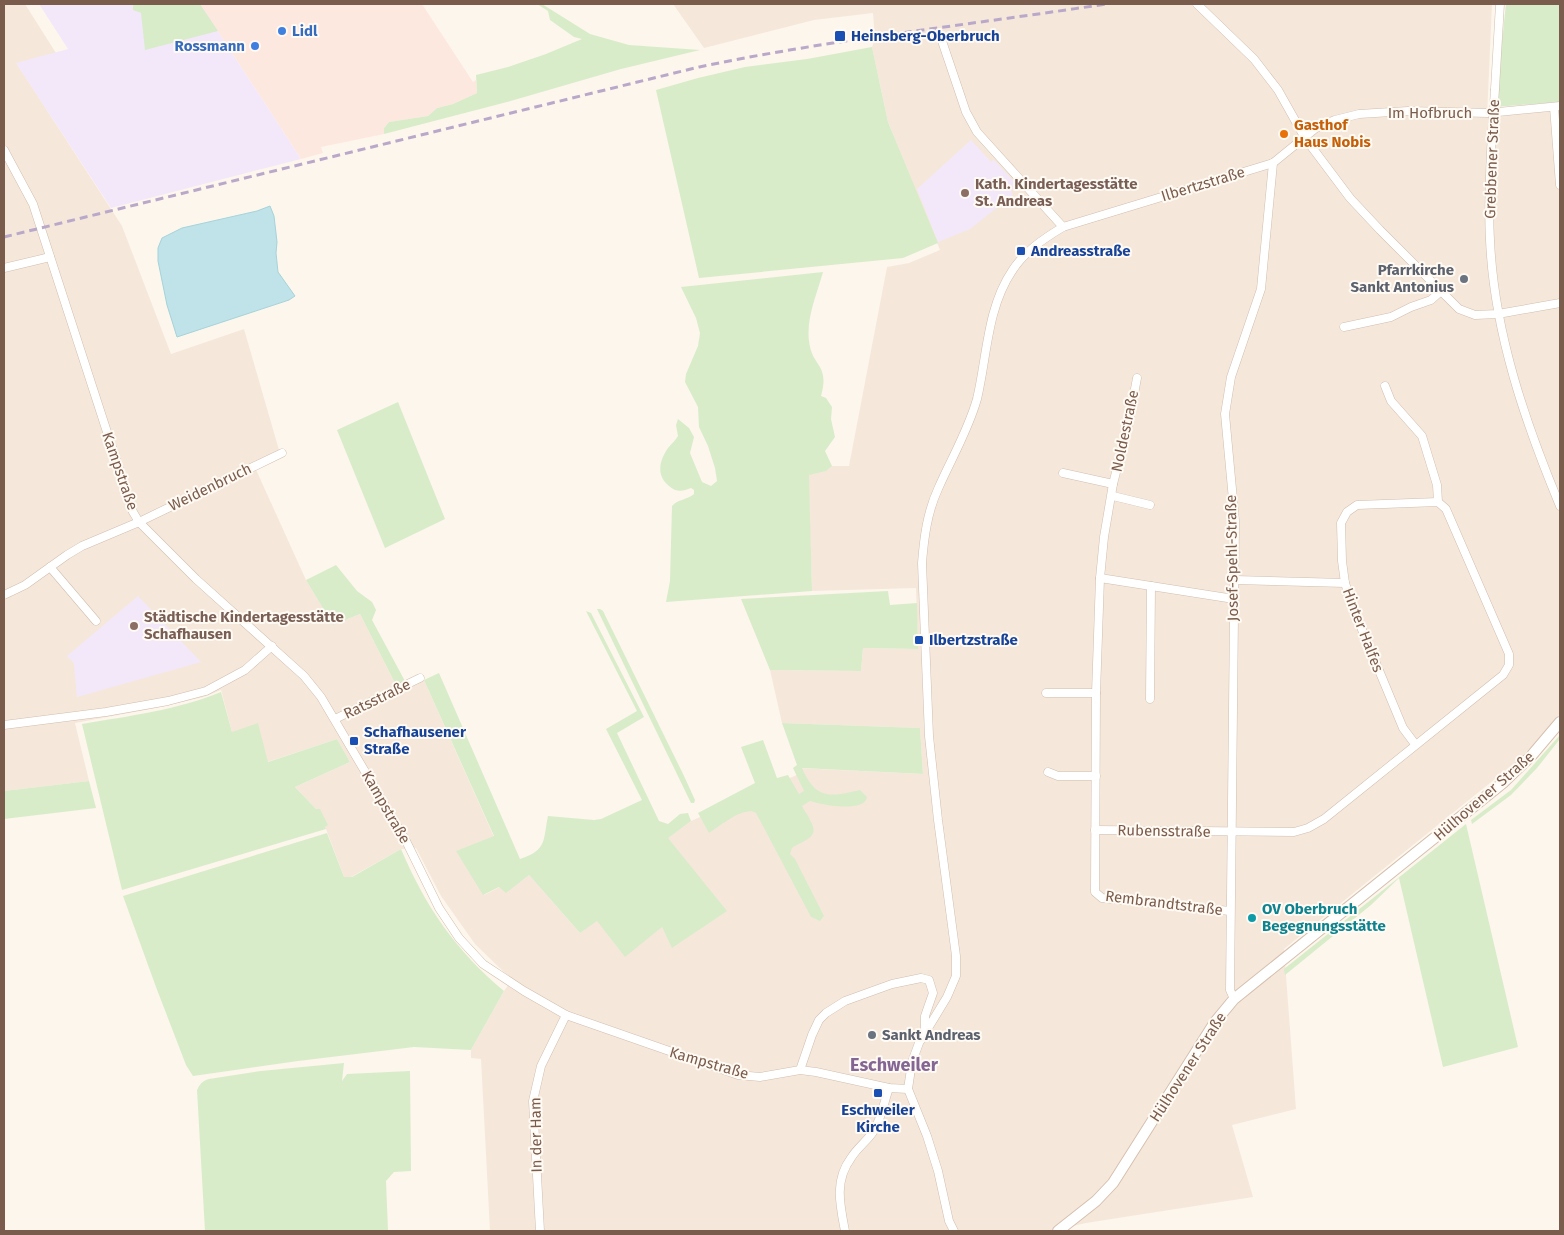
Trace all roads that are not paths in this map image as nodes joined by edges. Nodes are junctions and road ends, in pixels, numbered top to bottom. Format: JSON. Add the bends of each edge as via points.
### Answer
{"nodes":[{"id":1,"x":1197,"y":4,"type":"edge"},
{"id":2,"x":1500,"y":4,"type":"edge"},
{"id":3,"x":940,"y":35,"type":"dead end"},
{"id":4,"x":1557,"y":107,"type":"edge"},
{"id":5,"x":1305,"y":138,"type":"junction"},
{"id":6,"x":4,"y":150,"type":"edge"},
{"id":7,"x":1273,"y":163,"type":"junction"},
{"id":8,"x":1560,"y":185,"type":"edge"},
{"id":9,"x":1063,"y":227,"type":"junction"},
{"id":10,"x":50,"y":257,"type":"junction"},
{"id":11,"x":4,"y":268,"type":"edge"},
{"id":12,"x":1440,"y":291,"type":"junction"},
{"id":13,"x":1560,"y":303,"type":"edge"},
{"id":14,"x":1498,"y":314,"type":"junction"},
{"id":15,"x":1344,"y":327,"type":"dead end"},
{"id":16,"x":1137,"y":378,"type":"dead end"},
{"id":17,"x":1385,"y":386,"type":"dead end"},
{"id":18,"x":282,"y":453,"type":"dead end"},
{"id":19,"x":1063,"y":473,"type":"dead end"},
{"id":20,"x":1113,"y":484,"type":"junction"},
{"id":21,"x":1113,"y":496,"type":"junction"},
{"id":22,"x":1438,"y":502,"type":"junction"},
{"id":23,"x":1150,"y":505,"type":"dead end"},
{"id":24,"x":1560,"y":506,"type":"edge"},
{"id":25,"x":139,"y":522,"type":"junction"},
{"id":26,"x":50,"y":567,"type":"junction"},
{"id":27,"x":1100,"y":578,"type":"junction"},
{"id":28,"x":1235,"y":580,"type":"junction"},
{"id":29,"x":1345,"y":583,"type":"junction"},
{"id":30,"x":1150,"y":586,"type":"junction"},
{"id":31,"x":4,"y":595,"type":"edge"},
{"id":32,"x":1234,"y":599,"type":"junction"},
{"id":33,"x":96,"y":621,"type":"dead end"},
{"id":34,"x":272,"y":646,"type":"junction"},
{"id":35,"x":420,"y":678,"type":"dead end"},
{"id":36,"x":1046,"y":693,"type":"dead end"},
{"id":37,"x":1096,"y":693,"type":"junction"},
{"id":38,"x":1150,"y":699,"type":"dead end"},
{"id":39,"x":335,"y":719,"type":"junction"},
{"id":40,"x":1560,"y":722,"type":"edge"},
{"id":41,"x":4,"y":726,"type":"edge"},
{"id":42,"x":1415,"y":744,"type":"junction"},
{"id":43,"x":1048,"y":772,"type":"dead end"},
{"id":44,"x":1096,"y":776,"type":"junction"},
{"id":45,"x":1096,"y":830,"type":"junction"},
{"id":46,"x":1232,"y":831,"type":"junction"},
{"id":47,"x":1230,"y":912,"type":"junction"},
{"id":48,"x":1234,"y":999,"type":"junction"},
{"id":49,"x":566,"y":1015,"type":"junction"},
{"id":50,"x":925,"y":1032,"type":"junction"},
{"id":51,"x":800,"y":1070,"type":"junction"},
{"id":52,"x":889,"y":1088,"type":"junction"},
{"id":53,"x":908,"y":1089,"type":"junction"},
{"id":54,"x":540,"y":1231,"type":"edge"},
{"id":55,"x":845,"y":1231,"type":"edge"},
{"id":56,"x":954,"y":1231,"type":"edge"},
{"id":57,"x":1058,"y":1231,"type":"edge"}],
"edges":[{"from":1,"to":5,"type":"street","via":[[1254,59],[1278,90]]},
{"from":2,"to":14,"type":"street","name":"Grebbener Straße","bridge":true,"via":[[1489,193]]},
{"from":3,"to":9,"type":"street","via":[[966,112],[977,132]]},
{"from":4,"to":5,"type":"street","name":"Im Hofbruch","via":[[1488,113],[1408,110],[1359,114],[1316,128]]},
{"from":4,"to":8,"type":"street"},
{"from":5,"to":7,"type":"street"},
{"from":5,"to":12,"type":"street","via":[[1350,198]]},
{"from":6,"to":10,"type":"street","name":"Kampstraße","via":[[33,204]]},
{"from":7,"to":9,"type":"street","name":"Ilbertzstraße"},
{"from":7,"to":28,"type":"street","name":"Josef-Spehl-Straße","via":[[1261,289],[1231,377],[1225,414],[1235,521]]},
{"from":9,"to":50,"type":"street","name":"Ilbertzstraße","via":[[1042,239],[1025,255],[1002,288],[977,399],[968,426],[937,490],[924,538],[922,588],[929,736],[956,956],[956,976]]},
{"from":10,"to":11,"type":"street"},
{"from":10,"to":25,"type":"street","name":"Kampstraße","via":[[128,503]]},
{"from":12,"to":14,"type":"street","via":[[1459,309],[1475,315]]},
{"from":12,"to":15,"type":"street","via":[[1431,300],[1391,317]]},
{"from":13,"to":14,"type":"street"},
{"from":14,"to":24,"type":"street","name":"Grebbener Straße","via":[[1522,403]]},
{"from":16,"to":20,"type":"street","name":"Noldestraße"},
{"from":17,"to":22,"type":"street","via":[[1391,401],[1422,436],[1437,485]]},
{"from":18,"to":25,"type":"street","name":"Weidenbruch"},
{"from":19,"to":20,"type":"street","name":"Noldestraße"},
{"from":20,"to":21,"type":"street","name":"Noldestraße"},
{"from":21,"to":23,"type":"street"},
{"from":21,"to":27,"type":"street","name":"Noldestraße"},
{"from":22,"to":29,"type":"street","name":"Hinter Halfes","via":[[1357,505],[1347,512],[1341,523]]},
{"from":22,"to":42,"type":"street","via":[[1446,509],[1500,632],[1509,654],[1509,665],[1503,675]]},
{"from":25,"to":26,"type":"street","name":"Weidenbruch","via":[[82,546]]},
{"from":25,"to":34,"type":"street","name":"Kampstraße","via":[[227,608]]},
{"from":26,"to":31,"type":"street","name":"Weidenbruch"},
{"from":26,"to":33,"type":"street"},
{"from":27,"to":30,"type":"street"},
{"from":27,"to":37,"type":"street","name":"Rembrandtstraße"},
{"from":28,"to":29,"type":"street"},
{"from":28,"to":32,"type":"street","name":"Josef-Spehl-Straße"},
{"from":29,"to":42,"type":"street","name":"Hinter Halfes","via":[[1403,728]]},
{"from":30,"to":32,"type":"street"},
{"from":30,"to":38,"type":"street"},
{"from":32,"to":46,"type":"street","name":"Josef-Spehl-Straße"},
{"from":34,"to":39,"type":"street","name":"Kampstraße","via":[[304,676]]},
{"from":34,"to":41,"type":"street","via":[[245,670],[206,691],[115,711]]},
{"from":35,"to":39,"type":"street","name":"Ratsstraße"},
{"from":36,"to":37,"type":"street"},
{"from":37,"to":44,"type":"street","name":"Rembrandtstraße"},
{"from":39,"to":49,"type":"street","name":"Kampstraße","via":[[406,840],[439,908],[459,938],[483,964]]},
{"from":40,"to":48,"type":"main road","name":"Hülhovener Straße","via":[[1504,782]]},
{"from":42,"to":46,"type":"street","via":[[1324,819],[1308,828],[1294,832]]},
{"from":43,"to":44,"type":"street","via":[[1058,776]]},
{"from":44,"to":45,"type":"street","name":"Rembrandtstraße"},
{"from":45,"to":46,"type":"street","name":"Rubensstraße"},
{"from":45,"to":47,"type":"street","name":"Rembrandtstraße","via":[[1095,892],[1102,898]]},
{"from":46,"to":47,"type":"street","name":"Josef-Spehl-Straße"},
{"from":47,"to":48,"type":"street","name":"Josef-Spehl-Straße","via":[[1230,990]]},
{"from":48,"to":57,"type":"main road","name":"Hülhovener Straße","via":[[1214,1022],[1113,1184]]},
{"from":49,"to":51,"type":"street","name":"Kampstraße","via":[[738,1075],[760,1077]]},
{"from":49,"to":54,"type":"street","name":"In der Ham","via":[[541,1066],[533,1102]]},
{"from":50,"to":51,"type":"street","via":[[925,1016],[933,993],[929,980],[921,978],[892,984],[845,1001],[826,1013],[812,1035]]},
{"from":50,"to":53,"type":"street","name":"Ilbertzstraße","via":[[912,1062]]},
{"from":51,"to":52,"type":"street"},
{"from":52,"to":53,"type":"street"},
{"from":52,"to":55,"type":"street","via":[[875,1130],[842,1172],[839,1202]]},
{"from":53,"to":56,"type":"street","via":[[927,1136]]}]}
